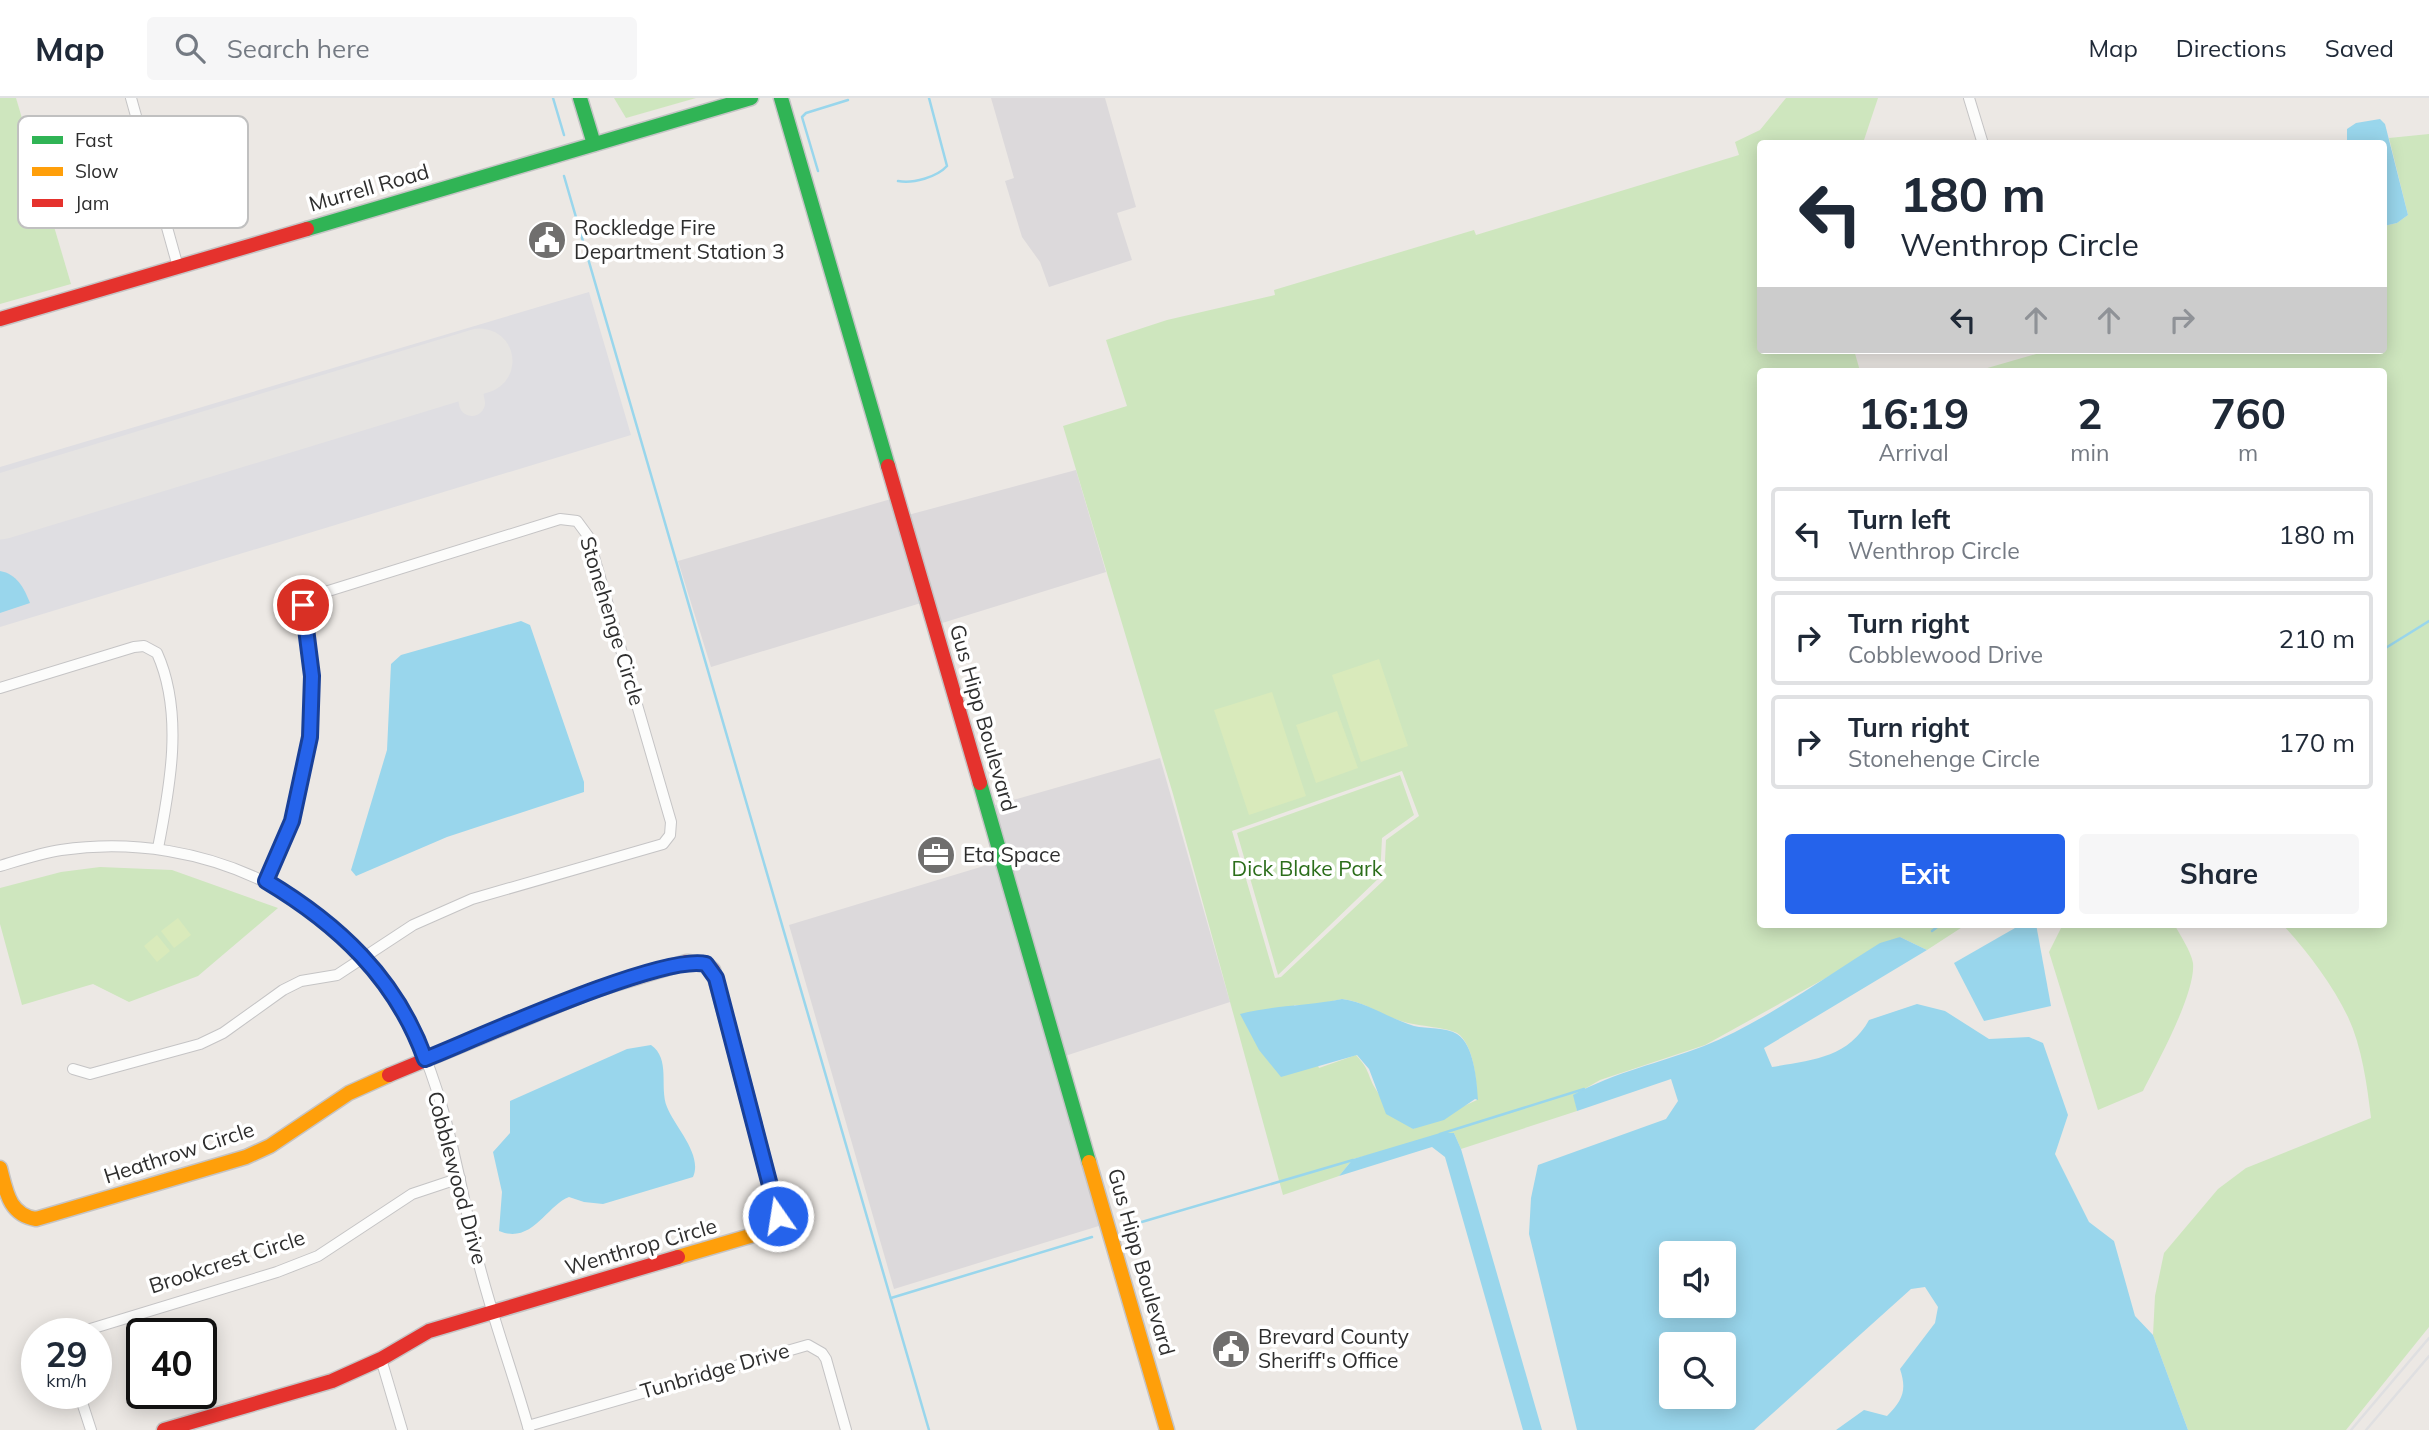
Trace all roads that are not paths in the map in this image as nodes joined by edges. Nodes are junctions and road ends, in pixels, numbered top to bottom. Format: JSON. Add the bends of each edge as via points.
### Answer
{"nodes":[{"id":1,"x":131,"y":98,"type":"edge"},
{"id":2,"x":580,"y":98,"type":"edge"},
{"id":3,"x":751,"y":98,"type":"edge"},
{"id":4,"x":781,"y":98,"type":"edge"},
{"id":5,"x":1969,"y":98,"type":"edge"},
{"id":6,"x":136,"y":116,"type":"edge"},
{"id":7,"x":1982,"y":140,"type":"edge"},
{"id":8,"x":594,"y":144,"type":"junction"},
{"id":9,"x":167,"y":228,"type":"edge"},
{"id":10,"x":178,"y":267,"type":"junction"},
{"id":11,"x":0,"y":319,"type":"edge"},
{"id":12,"x":0,"y":688,"type":"edge"},
{"id":13,"x":158,"y":848,"type":"junction"},
{"id":14,"x":0,"y":866,"type":"edge"},
{"id":15,"x":266,"y":881,"type":"junction"},
{"id":16,"x":364,"y":958,"type":"junction"},
{"id":17,"x":425,"y":1059,"type":"junction"},
{"id":18,"x":73,"y":1069,"type":"dead end"},
{"id":19,"x":0,"y":1168,"type":"edge"},
{"id":20,"x":460,"y":1178,"type":"junction"},
{"id":21,"x":493,"y":1311,"type":"junction"},
{"id":22,"x":112,"y":1322,"type":"edge"},
{"id":23,"x":381,"y":1359,"type":"junction"},
{"id":24,"x":84,"y":1409,"type":"edge"},
{"id":25,"x":529,"y":1428,"type":"edge"},
{"id":26,"x":91,"y":1430,"type":"edge"},
{"id":27,"x":164,"y":1430,"type":"edge"},
{"id":28,"x":402,"y":1430,"type":"edge"},
{"id":29,"x":846,"y":1430,"type":"edge"},
{"id":30,"x":1167,"y":1430,"type":"edge"}],
"edges":[{"from":1,"to":6,"type":"street"},
{"from":2,"to":8,"type":"street"},
{"from":3,"to":8,"type":"street","name":"Murrell Road"},
{"from":4,"to":30,"type":"street","name":"Gus Hipp Boulevard"},
{"from":5,"to":7,"type":"street"},
{"from":8,"to":10,"type":"street","name":"Murrell Road"},
{"from":9,"to":10,"type":"street"},
{"from":10,"to":11,"type":"street","name":"Murrell Road"},
{"from":12,"to":13,"type":"street","via":[[134,647],[157,653],[167,690],[172,747]]},
{"from":13,"to":14,"type":"street","name":"Cobblewood Drive","via":[[62,850]]},
{"from":13,"to":15,"type":"street","name":"Cobblewood Drive","via":[[194,854]]},
{"from":15,"to":16,"type":"street","name":"Cobblewood Drive","via":[[334,927]]},
{"from":15,"to":16,"type":"street","name":"Stonehenge Circle","via":[[292,821],[310,737],[312,676],[303,605],[309,597],[560,519],[578,521],[592,549],[671,822],[670,835],[654,847],[472,899],[413,925]]},
{"from":16,"to":17,"type":"street","name":"Cobblewood Drive","via":[[405,1014]]},
{"from":16,"to":18,"type":"street","via":[[337,975],[302,981],[284,990],[200,1044],[90,1074]]},
{"from":17,"to":19,"type":"street","name":"Heathrow Circle","via":[[349,1093],[259,1152],[36,1219],[21,1218],[14,1211]]},
{"from":17,"to":20,"type":"street","name":"Cobblewood Drive"},
{"from":17,"to":21,"type":"street","name":"Wenthrop Circle","via":[[594,990],[687,962],[706,964],[716,978],[777,1207],[774,1224],[756,1236]]},
{"from":20,"to":21,"type":"street","name":"Cobblewood Drive"},
{"from":20,"to":22,"type":"street","name":"Brookcrest Circle","via":[[412,1194],[318,1256]]},
{"from":21,"to":23,"type":"street","via":[[429,1331]]},
{"from":21,"to":25,"type":"street","name":"Cobblewood Drive"},
{"from":23,"to":27,"type":"street","via":[[332,1381]]},
{"from":23,"to":28,"type":"street"},
{"from":24,"to":26,"type":"street"},
{"from":25,"to":29,"type":"street","name":"Tunbridge Drive","via":[[808,1345],[826,1359]]}]}
